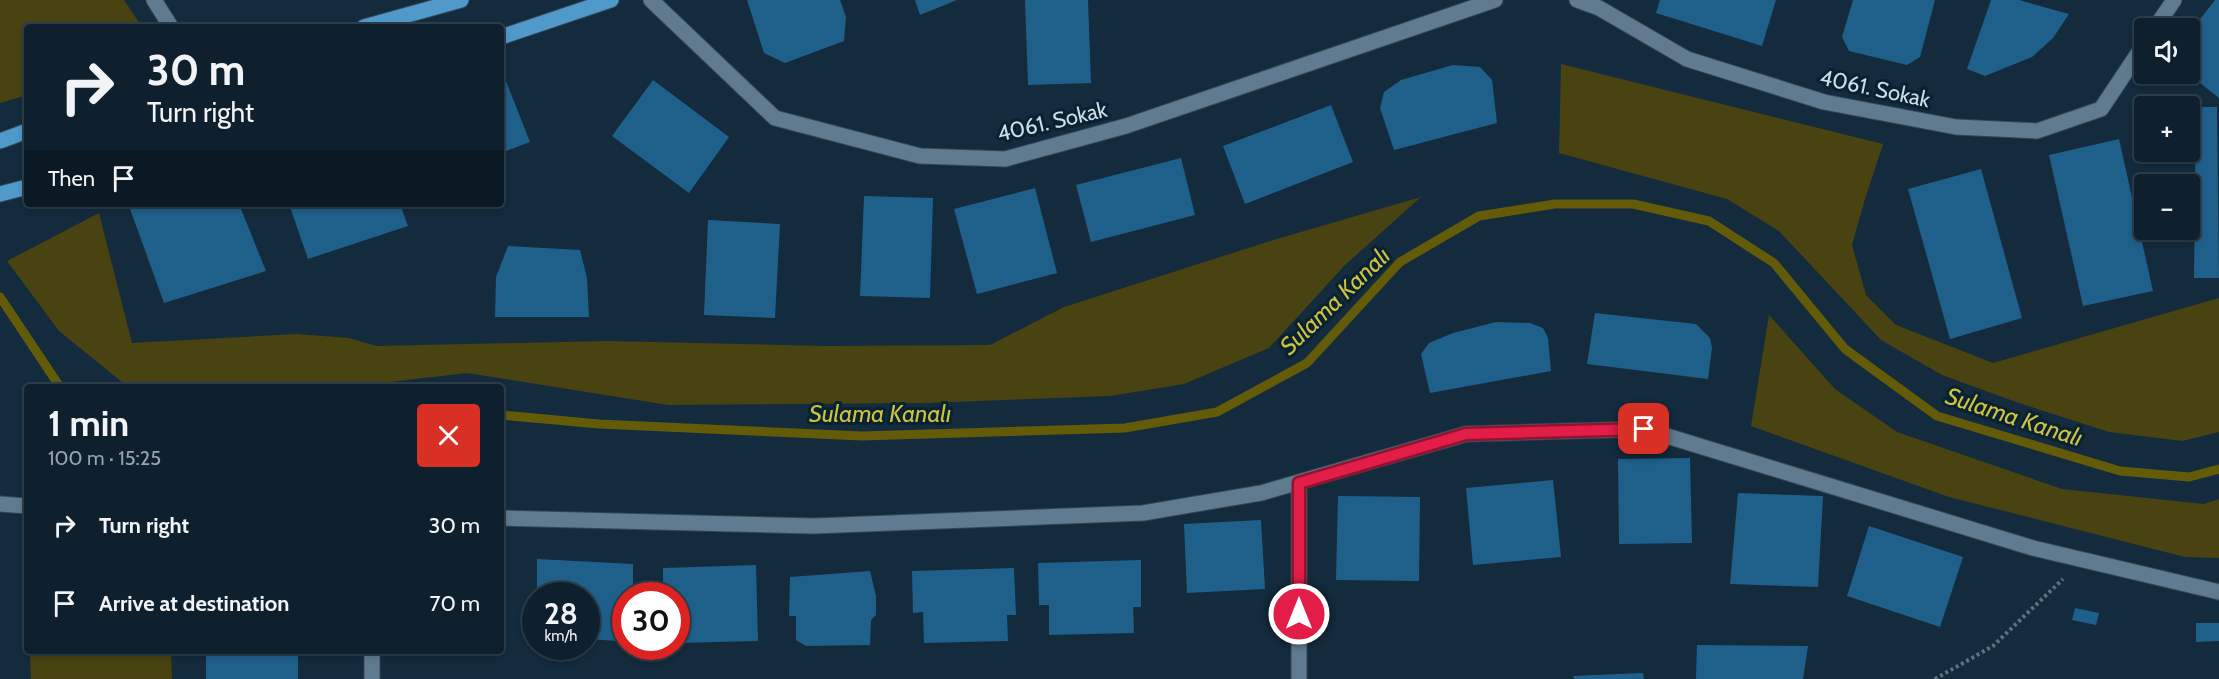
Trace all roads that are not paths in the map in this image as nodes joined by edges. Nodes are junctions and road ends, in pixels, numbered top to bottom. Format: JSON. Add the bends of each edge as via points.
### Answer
{"nodes":[{"id":1,"x":154,"y":0,"type":"edge"},
{"id":2,"x":461,"y":0,"type":"edge"},
{"id":3,"x":610,"y":0,"type":"edge"},
{"id":4,"x":651,"y":0,"type":"edge"},
{"id":5,"x":1495,"y":0,"type":"edge"},
{"id":6,"x":1577,"y":0,"type":"edge"},
{"id":7,"x":2174,"y":0,"type":"edge"},
{"id":8,"x":1601,"y":4,"type":"edge"},
{"id":9,"x":2162,"y":18,"type":"edge"},
{"id":10,"x":169,"y":24,"type":"edge"},
{"id":11,"x":375,"y":24,"type":"edge"},
{"id":12,"x":504,"y":36,"type":"edge"},
{"id":13,"x":2134,"y":60,"type":"edge"},
{"id":14,"x":24,"y":132,"type":"edge"},
{"id":15,"x":0,"y":141,"type":"edge"},
{"id":16,"x":24,"y":188,"type":"edge"},
{"id":17,"x":0,"y":194,"type":"edge"},
{"id":18,"x":1299,"y":483,"type":"junction"},
{"id":19,"x":0,"y":504,"type":"edge"},
{"id":20,"x":24,"y":506,"type":"edge"},
{"id":21,"x":504,"y":518,"type":"edge"},
{"id":22,"x":2219,"y":592,"type":"edge"},
{"id":23,"x":372,"y":654,"type":"edge"},
{"id":24,"x":372,"y":679,"type":"edge"},
{"id":25,"x":1299,"y":679,"type":"edge"}],
"edges":[{"from":1,"to":10,"type":"street"},
{"from":2,"to":11,"type":"main road"},
{"from":3,"to":12,"type":"main road"},
{"from":4,"to":5,"type":"street","name":"4061. Sokak","via":[[775,118],[920,156],[1005,159],[1126,126]]},
{"from":6,"to":8,"type":"street","name":"4061. Sokak"},
{"from":7,"to":9,"type":"street"},
{"from":8,"to":13,"type":"street","name":"4061. Sokak","via":[[1687,59],[1824,102],[1956,127],[2037,131],[2101,109]]},
{"from":14,"to":15,"type":"main road"},
{"from":16,"to":17,"type":"main road"},
{"from":18,"to":21,"type":"street","via":[[1261,494],[1143,513],[814,526]]},
{"from":18,"to":22,"type":"street","via":[[1466,434],[1644,429],[2022,545]]},
{"from":18,"to":25,"type":"street"},
{"from":19,"to":20,"type":"street"},
{"from":23,"to":24,"type":"street"}]}
